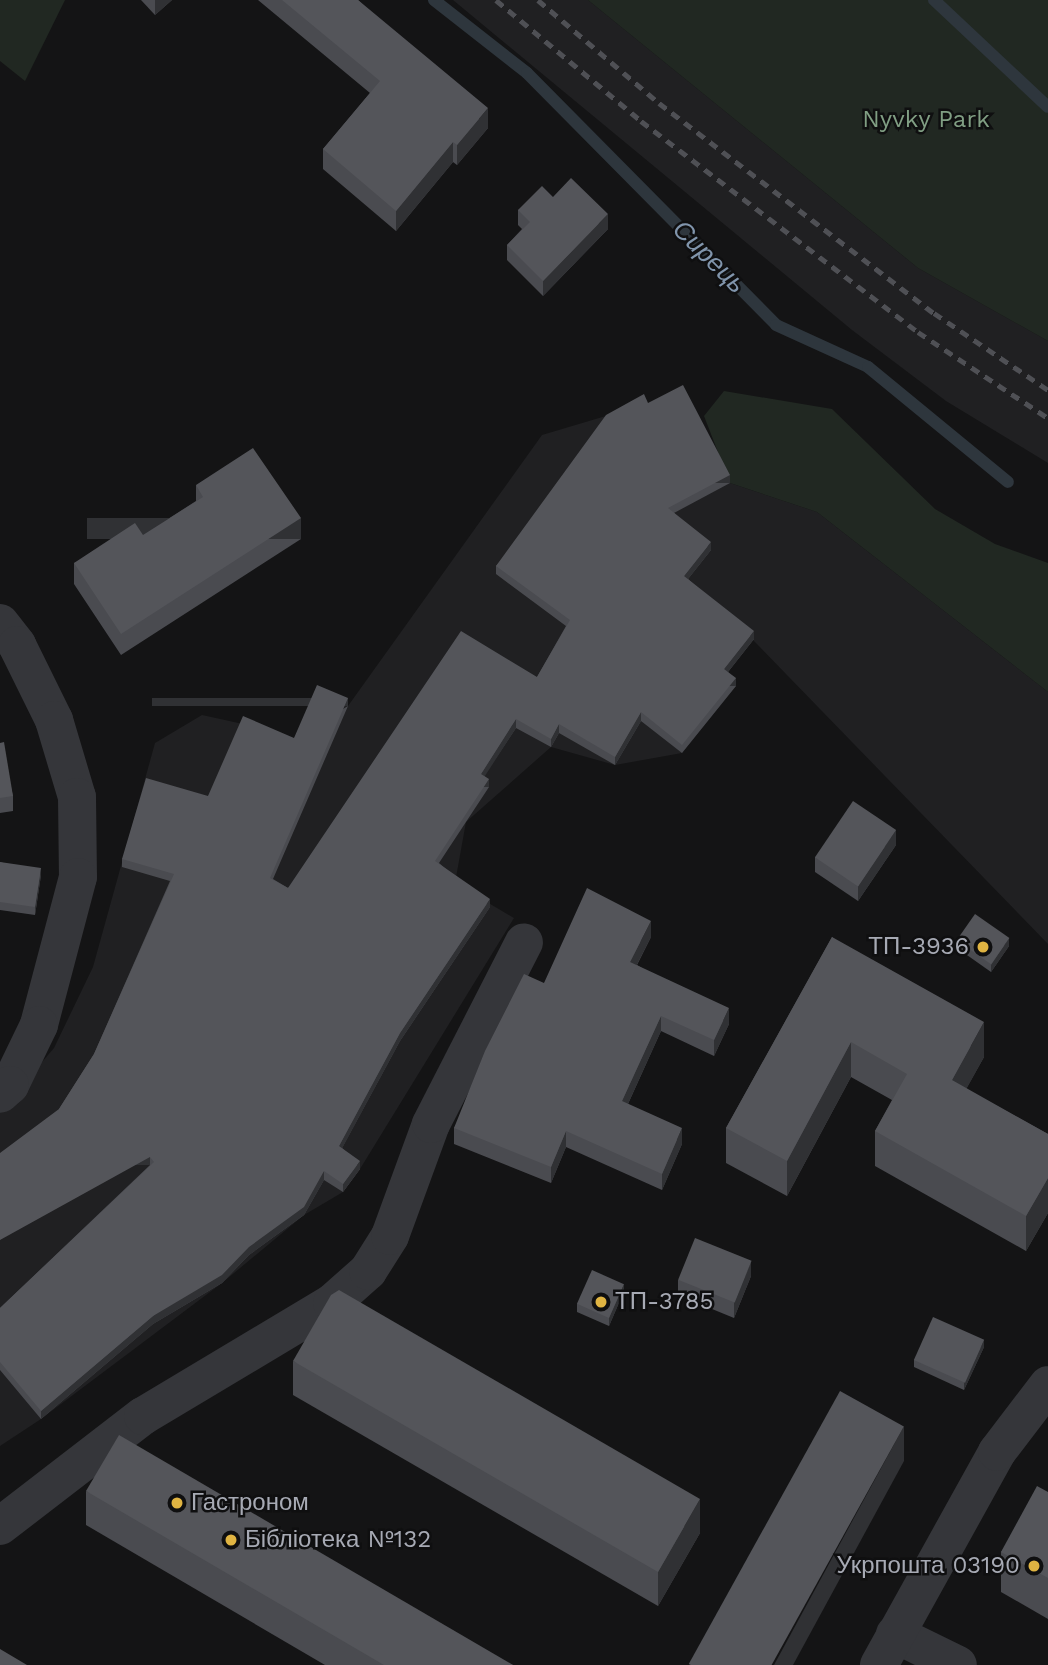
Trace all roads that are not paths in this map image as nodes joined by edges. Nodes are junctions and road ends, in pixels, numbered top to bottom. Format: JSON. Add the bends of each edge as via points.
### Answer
{"nodes":[{"id":1,"x":0,"y":623,"type":"edge"},
{"id":2,"x":524,"y":942,"type":"dead end"},
{"id":3,"x":0,"y":1094,"type":"edge"},
{"id":4,"x":1048,"y":1385,"type":"edge"},
{"id":5,"x":0,"y":1526,"type":"edge"},
{"id":6,"x":887,"y":1649,"type":"edge"},
{"id":7,"x":958,"y":1665,"type":"edge"}],
"edges":[{"from":1,"to":3,"type":"street","via":[[17,645],[54,720],[77,797],[78,877],[39,1025],[10,1085]]},
{"from":2,"to":5,"type":"street","via":[[431,1124],[390,1237],[368,1271],[332,1303],[143,1416]]},
{"from":4,"to":6,"type":"street","via":[[997,1452]]},
{"from":6,"to":7,"type":"street"}]}
